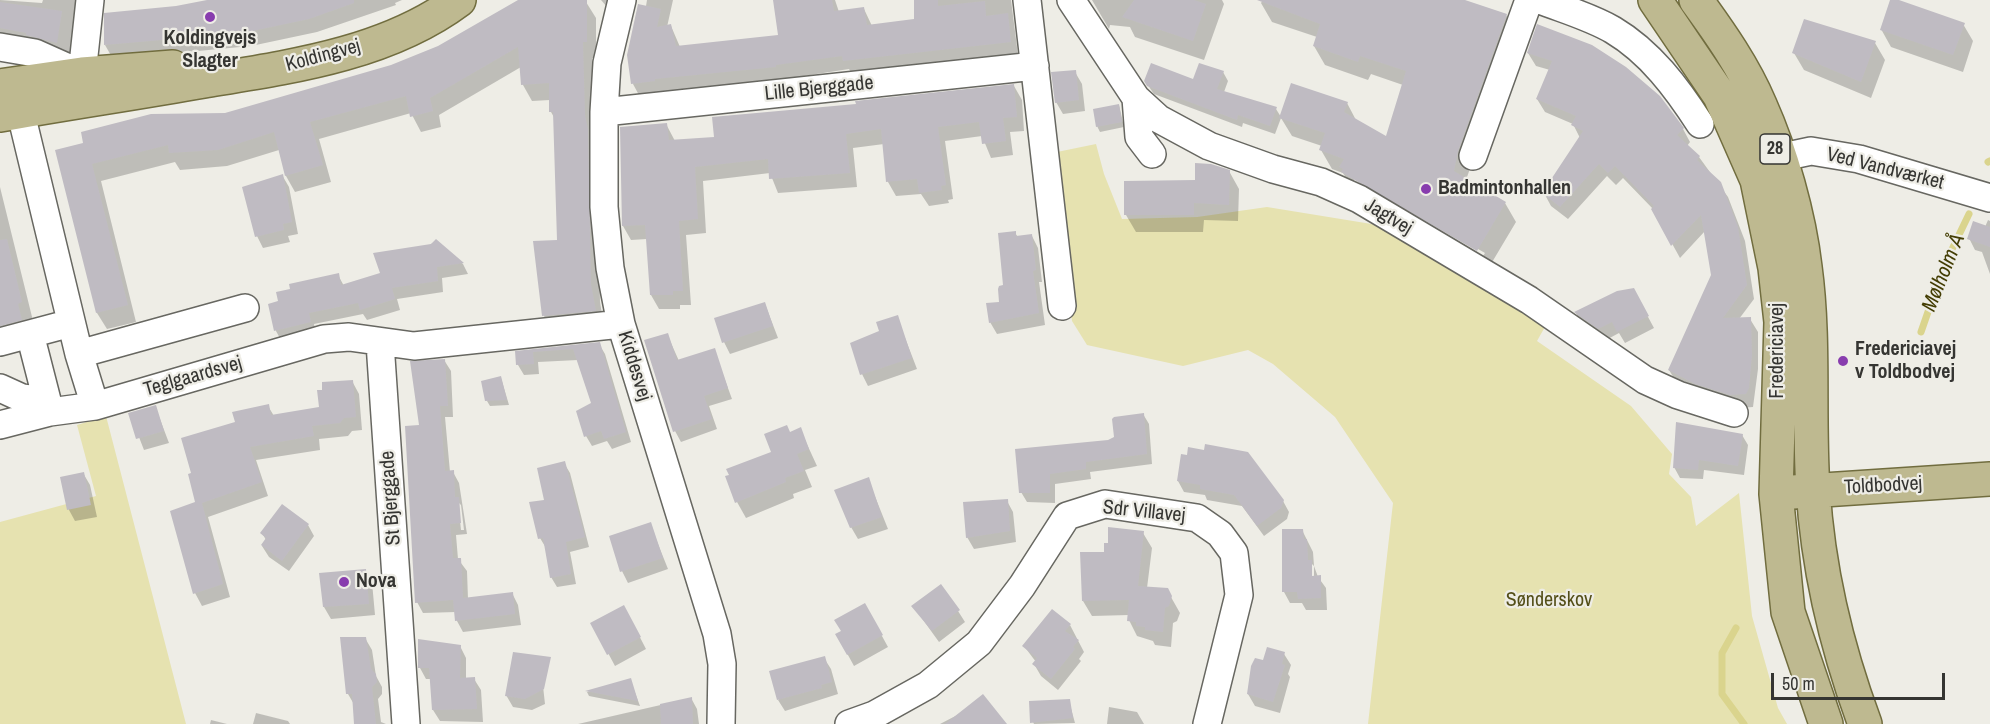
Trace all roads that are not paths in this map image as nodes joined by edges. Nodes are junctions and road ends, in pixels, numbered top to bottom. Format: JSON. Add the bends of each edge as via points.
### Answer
{"nodes":[{"id":1,"x":90,"y":0,"type":"edge"},
{"id":2,"x":441,"y":0,"type":"edge"},
{"id":3,"x":459,"y":0,"type":"edge"},
{"id":4,"x":622,"y":0,"type":"edge"},
{"id":5,"x":1027,"y":0,"type":"edge"},
{"id":6,"x":1071,"y":0,"type":"edge"},
{"id":7,"x":1529,"y":0,"type":"edge"},
{"id":8,"x":1540,"y":0,"type":"edge"},
{"id":9,"x":1655,"y":0,"type":"edge"},
{"id":10,"x":1696,"y":0,"type":"edge"},
{"id":11,"x":0,"y":47,"type":"edge"},
{"id":12,"x":1035,"y":66,"type":"junction"},
{"id":13,"x":82,"y":74,"type":"junction"},
{"id":14,"x":1136,"y":98,"type":"junction"},
{"id":15,"x":8,"y":99,"type":"edge"},
{"id":16,"x":604,"y":112,"type":"junction"},
{"id":17,"x":1700,"y":124,"type":"dead end"},
{"id":18,"x":1152,"y":154,"type":"dead end"},
{"id":19,"x":1473,"y":156,"type":"dead end"},
{"id":20,"x":1778,"y":158,"type":"junction"},
{"id":21,"x":1990,"y":198,"type":"edge"},
{"id":22,"x":1062,"y":306,"type":"dead end"},
{"id":23,"x":245,"y":308,"type":"dead end"},
{"id":24,"x":71,"y":323,"type":"junction"},
{"id":25,"x":621,"y":324,"type":"junction"},
{"id":26,"x":30,"y":334,"type":"junction"},
{"id":27,"x":0,"y":342,"type":"edge"},
{"id":28,"x":380,"y":343,"type":"junction"},
{"id":29,"x":79,"y":354,"type":"junction"},
{"id":30,"x":0,"y":387,"type":"edge"},
{"id":31,"x":95,"y":406,"type":"junction"},
{"id":32,"x":48,"y":407,"type":"junction"},
{"id":33,"x":1734,"y":413,"type":"dead end"},
{"id":34,"x":0,"y":426,"type":"edge"},
{"id":35,"x":1990,"y":478,"type":"edge"},
{"id":36,"x":1813,"y":490,"type":"junction"},
{"id":37,"x":1776,"y":494,"type":"junction"},
{"id":38,"x":406,"y":724,"type":"edge"},
{"id":39,"x":721,"y":724,"type":"edge"},
{"id":40,"x":849,"y":724,"type":"edge"},
{"id":41,"x":1207,"y":724,"type":"edge"},
{"id":42,"x":1826,"y":724,"type":"edge"},
{"id":43,"x":1865,"y":724,"type":"edge"}],
"edges":[{"from":1,"to":13,"type":"street"},
{"from":2,"to":13,"type":"main road","name":"Koldingvej","via":[[346,36],[288,51],[240,60]]},
{"from":3,"to":15,"type":"main road","name":"Koldingvej","via":[[440,14],[399,33],[303,64]]},
{"from":4,"to":16,"type":"street","name":"Kiddesvej","via":[[607,63]]},
{"from":5,"to":12,"type":"street"},
{"from":6,"to":14,"type":"street","name":"Jagtvej"},
{"from":7,"to":19,"type":"street"},
{"from":8,"to":17,"type":"street","via":[[1612,30],[1652,62],[1682,95]]},
{"from":9,"to":37,"type":"main road","name":"Fredericiavej","number":"28","via":[[1720,96],[1756,180],[1775,268],[1781,322]]},
{"from":10,"to":20,"type":"main road","name":"Fredericiavej","number":"28","via":[[1747,78],[1761,105]]},
{"from":11,"to":13,"type":"street","via":[[34,53]]},
{"from":12,"to":16,"type":"street","name":"Lille Bjerggade"},
{"from":12,"to":22,"type":"street"},
{"from":13,"to":15,"type":"main road","name":"Koldingvej"},
{"from":14,"to":18,"type":"street","via":[[1138,137]]},
{"from":14,"to":33,"type":"street","name":"Jagtvej","via":[[1159,119],[1209,146],[1321,182],[1359,199],[1529,300],[1645,380],[1706,406]]},
{"from":15,"to":24,"type":"street"},
{"from":16,"to":25,"type":"street","name":"Kiddesvej","via":[[604,207]]},
{"from":20,"to":21,"type":"street","name":"Ved Vandværket","via":[[1811,151],[1859,159]]},
{"from":20,"to":36,"type":"main road","name":"Fredericiavej","number":"28","via":[[1805,266]]},
{"from":23,"to":29,"type":"street"},
{"from":24,"to":26,"type":"street"},
{"from":24,"to":29,"type":"street"},
{"from":25,"to":28,"type":"street","name":"Teglgaardsvej","via":[[414,346]]},
{"from":25,"to":39,"type":"street","name":"Kiddesvej","via":[[717,634],[722,664]]},
{"from":26,"to":27,"type":"street"},
{"from":26,"to":32,"type":"street"},
{"from":28,"to":31,"type":"street","name":"Teglgaardsvej","via":[[349,337],[324,339]]},
{"from":28,"to":38,"type":"street","name":"St Bjerggade"},
{"from":29,"to":31,"type":"street"},
{"from":30,"to":32,"type":"street"},
{"from":31,"to":32,"type":"street","name":"Teglgaardsvej"},
{"from":32,"to":34,"type":"street"},
{"from":35,"to":36,"type":"main road","name":"Toldbodvej"},
{"from":36,"to":37,"type":"main road","name":"Toldbodvej"},
{"from":36,"to":43,"type":"main road","name":"Fredericiavej","number":"28","via":[[1830,609],[1846,672]]},
{"from":37,"to":42,"type":"main road","name":"Fredericiavej","number":"28","via":[[1788,612]]},
{"from":40,"to":41,"type":"street","name":"Sdr Villavej","via":[[928,685],[979,644],[1067,516],[1105,504],[1197,518],[1220,534],[1233,553],[1239,595]]}]}
